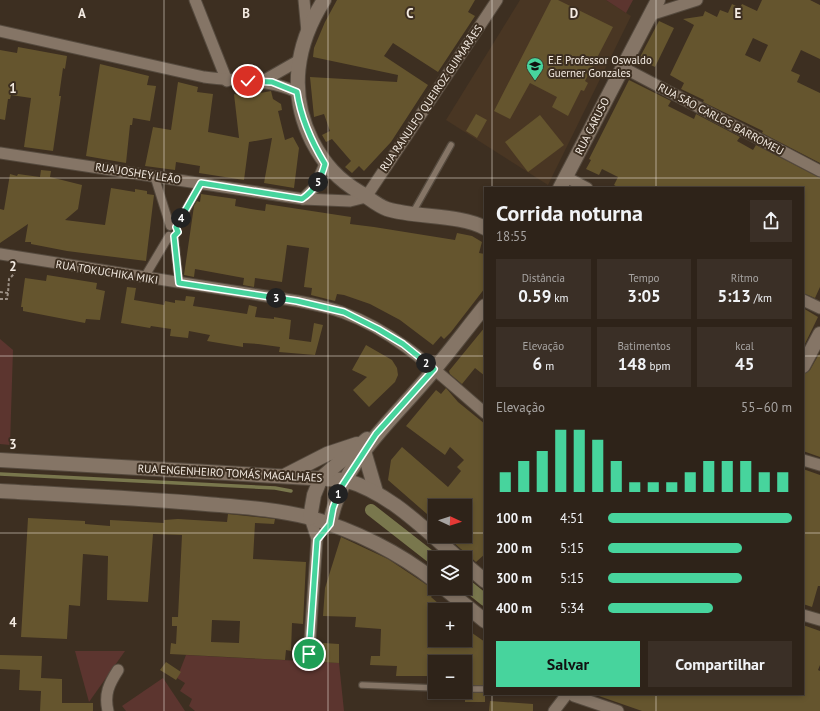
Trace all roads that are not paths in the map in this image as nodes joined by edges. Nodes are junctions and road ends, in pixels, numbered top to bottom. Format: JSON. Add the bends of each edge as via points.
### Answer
{"nodes":[{"id":1,"x":195,"y":0,"type":"edge"},
{"id":2,"x":304,"y":0,"type":"edge"},
{"id":3,"x":324,"y":0,"type":"edge"},
{"id":4,"x":497,"y":0,"type":"edge"},
{"id":5,"x":658,"y":0,"type":"edge"},
{"id":6,"x":697,"y":0,"type":"edge"},
{"id":7,"x":650,"y":15,"type":"junction"},
{"id":8,"x":0,"y":32,"type":"edge"},
{"id":9,"x":307,"y":32,"type":"junction"},
{"id":10,"x":298,"y":61,"type":"junction"},
{"id":11,"x":622,"y":67,"type":"junction"},
{"id":12,"x":227,"y":81,"type":"junction"},
{"id":13,"x":263,"y":81,"type":"junction"},
{"id":14,"x":297,"y":92,"type":"junction"},
{"id":15,"x":451,"y":145,"type":"dead end"},
{"id":16,"x":0,"y":153,"type":"edge"},
{"id":17,"x":325,"y":164,"type":"junction"},
{"id":18,"x":820,"y":171,"type":"edge"},
{"id":19,"x":154,"y":175,"type":"junction"},
{"id":20,"x":563,"y":182,"type":"edge"},
{"id":21,"x":201,"y":183,"type":"junction"},
{"id":22,"x":583,"y":187,"type":"edge"},
{"id":23,"x":366,"y":197,"type":"junction"},
{"id":24,"x":302,"y":199,"type":"junction"},
{"id":25,"x":411,"y":214,"type":"junction"},
{"id":26,"x":173,"y":226,"type":"junction"},
{"id":27,"x":484,"y":228,"type":"edge"},
{"id":28,"x":172,"y":236,"type":"junction"},
{"id":29,"x":0,"y":254,"type":"edge"},
{"id":30,"x":144,"y":278,"type":"junction"},
{"id":31,"x":179,"y":283,"type":"junction"},
{"id":32,"x":804,"y":300,"type":"edge"},
{"id":33,"x":484,"y":307,"type":"edge"},
{"id":34,"x":820,"y":308,"type":"edge"},
{"id":35,"x":820,"y":334,"type":"edge"},
{"id":36,"x":804,"y":364,"type":"edge"},
{"id":37,"x":434,"y":369,"type":"junction"},
{"id":38,"x":484,"y":412,"type":"edge"},
{"id":39,"x":364,"y":447,"type":"junction"},
{"id":40,"x":0,"y":460,"type":"edge"},
{"id":41,"x":804,"y":460,"type":"edge"},
{"id":42,"x":820,"y":466,"type":"edge"},
{"id":43,"x":284,"y":476,"type":"junction"},
{"id":44,"x":320,"y":481,"type":"junction"},
{"id":45,"x":343,"y":484,"type":"junction"},
{"id":46,"x":0,"y":491,"type":"edge"},
{"id":47,"x":376,"y":492,"type":"junction"},
{"id":48,"x":311,"y":514,"type":"junction"},
{"id":49,"x":331,"y":520,"type":"junction"},
{"id":50,"x":317,"y":540,"type":"junction"},
{"id":51,"x":450,"y":551,"type":"edge"},
{"id":52,"x":472,"y":570,"type":"edge"},
{"id":53,"x":428,"y":576,"type":"edge"},
{"id":54,"x":484,"y":580,"type":"edge"},
{"id":55,"x":453,"y":595,"type":"edge"},
{"id":56,"x":804,"y":615,"type":"edge"},
{"id":57,"x":484,"y":620,"type":"edge"},
{"id":58,"x":820,"y":620,"type":"edge"},
{"id":59,"x":309,"y":654,"type":"dead end"},
{"id":60,"x":118,"y":670,"type":"dead end"},
{"id":61,"x":362,"y":685,"type":"dead end"},
{"id":62,"x":428,"y":688,"type":"edge"},
{"id":63,"x":484,"y":688,"type":"edge"},
{"id":64,"x":472,"y":689,"type":"edge"},
{"id":65,"x":565,"y":695,"type":"edge"},
{"id":66,"x":573,"y":695,"type":"edge"},
{"id":67,"x":108,"y":711,"type":"edge"},
{"id":68,"x":554,"y":711,"type":"edge"},
{"id":69,"x":618,"y":711,"type":"edge"}],
"edges":[{"from":1,"to":12,"type":"street"},
{"from":2,"to":9,"type":"street"},
{"from":3,"to":9,"type":"street"},
{"from":4,"to":23,"type":"street","name":"RUA RANULFO QUEIROZ GUIMARÃES"},
{"from":5,"to":7,"type":"street","name":"RUA CARUSO"},
{"from":6,"to":7,"type":"street"},
{"from":7,"to":11,"type":"street","name":"RUA CARUSO"},
{"from":8,"to":12,"type":"street"},
{"from":9,"to":10,"type":"street"},
{"from":10,"to":13,"type":"street"},
{"from":10,"to":14,"type":"street"},
{"from":11,"to":18,"type":"street","name":"RUA SÃO CARLOS BARROMEU"},
{"from":11,"to":20,"type":"street","name":"RUA CARUSO"},
{"from":12,"to":13,"type":"street"},
{"from":13,"to":14,"type":"street","via":[[282,85]]},
{"from":14,"to":17,"type":"street","via":[[306,130]]},
{"from":15,"to":25,"type":"lane"},
{"from":16,"to":19,"type":"street","name":"RUA JOSHEY LEÃO"},
{"from":17,"to":23,"type":"street"},
{"from":17,"to":24,"type":"street","via":[[315,187]]},
{"from":19,"to":21,"type":"street","name":"RUA JOSHEY LEÃO"},
{"from":19,"to":26,"type":"street"},
{"from":20,"to":22,"type":"street"},
{"from":21,"to":24,"type":"street","name":"RUA JOSHEY LEÃO"},
{"from":21,"to":26,"type":"street"},
{"from":23,"to":24,"type":"street","name":"RUA JOSHEY LEÃO","via":[[350,201]]},
{"from":23,"to":25,"type":"street","via":[[385,209]]},
{"from":25,"to":27,"type":"street","via":[[447,218]]},
{"from":26,"to":28,"type":"street","via":[[178,232]]},
{"from":28,"to":30,"type":"street"},
{"from":28,"to":31,"type":"street"},
{"from":29,"to":30,"type":"street","name":"RUA TOKUCHIKA MIKI"},
{"from":30,"to":31,"type":"street","name":"RUA TOKUCHIKA MIKI"},
{"from":31,"to":37,"type":"street","name":"RUA TOKUCHIKA MIKI","via":[[297,301],[344,312],[403,344]]},
{"from":32,"to":34,"type":"street"},
{"from":33,"to":37,"type":"street"},
{"from":35,"to":36,"type":"street"},
{"from":37,"to":38,"type":"street","name":"RUA TOKUCHIKA MIKI"},
{"from":37,"to":39,"type":"street"},
{"from":39,"to":43,"type":"street","via":[[336,451]]},
{"from":39,"to":44,"type":"street"},
{"from":39,"to":45,"type":"street"},
{"from":39,"to":47,"type":"street"},
{"from":40,"to":43,"type":"street","name":"RUA ENGENHEIRO TOMÁS MAGALHÃES"},
{"from":41,"to":42,"type":"street"},
{"from":43,"to":44,"type":"street","name":"RUA ENGENHEIRO TOMÁS MAGALHÃES"},
{"from":44,"to":45,"type":"street","name":"RUA ENGENHEIRO TOMÁS MAGALHÃES"},
{"from":44,"to":48,"type":"street"},
{"from":45,"to":47,"type":"street","name":"RUA ENGENHEIRO TOMÁS MAGALHÃES","via":[[362,484]]},
{"from":45,"to":49,"type":"street"},
{"from":46,"to":48,"type":"street","via":[[178,502]]},
{"from":47,"to":51,"type":"street","name":"RUA ENGENHEIRO TOMÁS MAGALHÃES","via":[[407,514]]},
{"from":48,"to":49,"type":"street"},
{"from":48,"to":50,"type":"street"},
{"from":49,"to":50,"type":"street"},
{"from":49,"to":53,"type":"street","via":[[394,554]]},
{"from":50,"to":59,"type":"street"},
{"from":52,"to":54,"type":"street"},
{"from":55,"to":57,"type":"street"},
{"from":56,"to":58,"type":"street"},
{"from":60,"to":67,"type":"street","via":[[109,683],[106,694]]},
{"from":61,"to":62,"type":"lane"},
{"from":63,"to":64,"type":"lane"},
{"from":65,"to":68,"type":"street"},
{"from":66,"to":69,"type":"street"}]}
